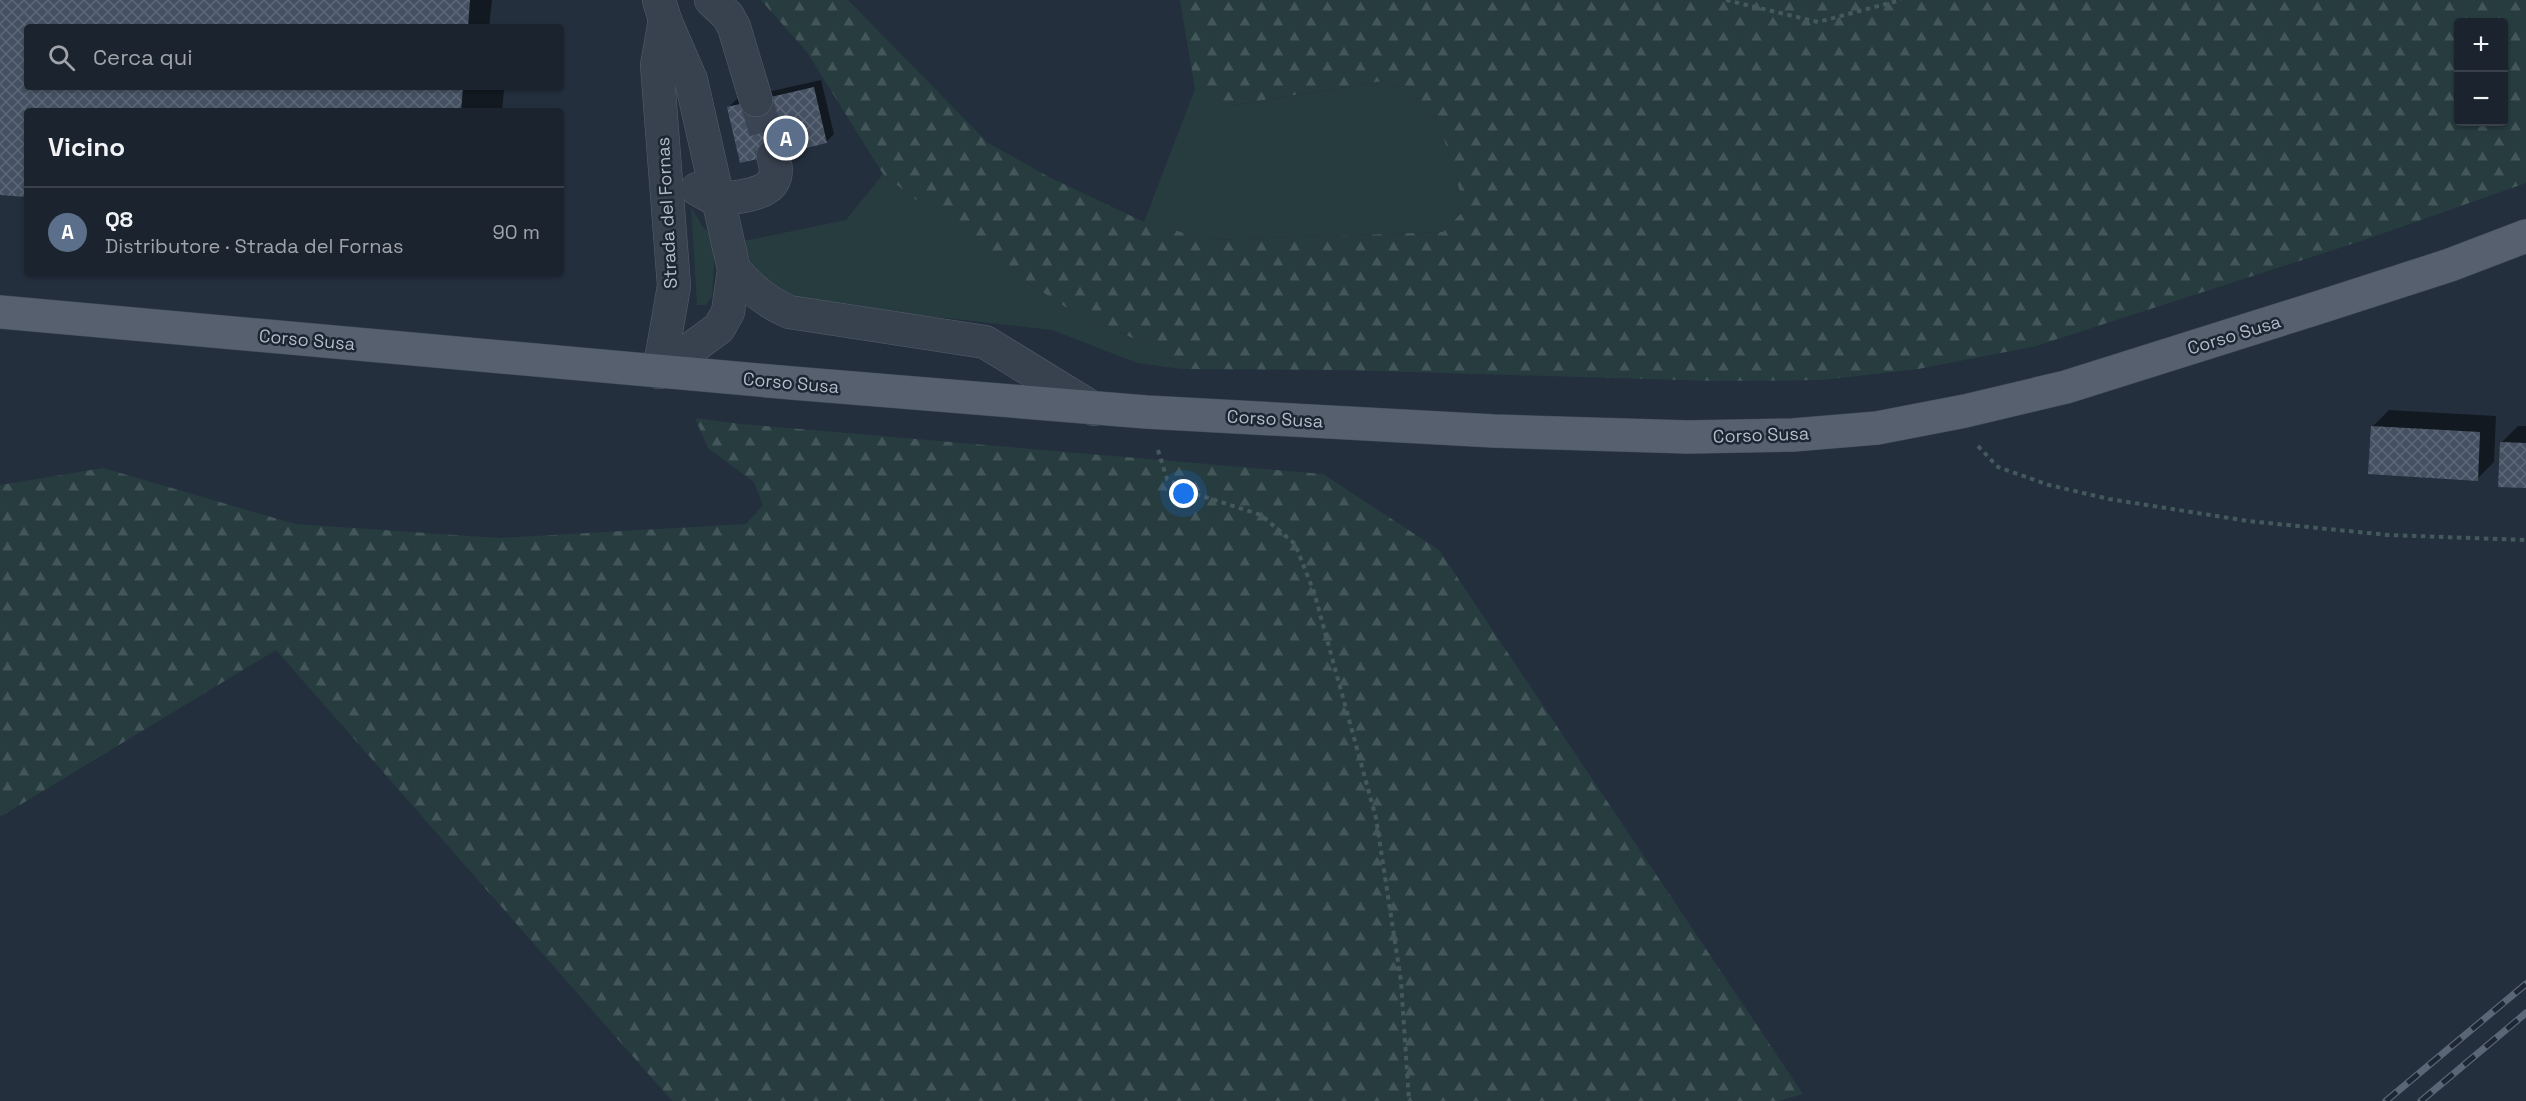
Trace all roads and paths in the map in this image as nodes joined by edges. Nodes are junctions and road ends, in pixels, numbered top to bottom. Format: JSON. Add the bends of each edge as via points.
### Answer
{"nodes":[{"id":1,"x":711,"y":0,"type":"edge"},
{"id":2,"x":1726,"y":0,"type":"edge"},
{"id":3,"x":1901,"y":0,"type":"edge"},
{"id":4,"x":662,"y":10,"type":"edge"},
{"id":5,"x":658,"y":79,"type":"junction"},
{"id":6,"x":756,"y":100,"type":"tunnel mouth"},
{"id":7,"x":773,"y":156,"type":"tunnel mouth"},
{"id":8,"x":717,"y":200,"type":"junction"},
{"id":9,"x":2526,"y":236,"type":"edge"},
{"id":10,"x":734,"y":269,"type":"junction"},
{"id":11,"x":0,"y":312,"type":"edge"},
{"id":12,"x":659,"y":372,"type":"junction"},
{"id":13,"x":1094,"y":409,"type":"junction"},
{"id":14,"x":1965,"y":411,"type":"junction"},
{"id":15,"x":1146,"y":412,"type":"junction"},
{"id":16,"x":2526,"y":540,"type":"edge"},
{"id":17,"x":1408,"y":1101,"type":"edge"}],
"edges":[{"from":1,"to":6,"type":"street","via":[[734,27]]},
{"from":2,"to":3,"type":"path","via":[[1818,22]]},
{"from":4,"to":5,"type":"street","name":"Strada del Fornas"},
{"from":4,"to":8,"type":"street","name":"Strada del Fornas","via":[[691,80]]},
{"from":5,"to":8,"type":"street","via":[[674,110],[694,188]]},
{"from":5,"to":12,"type":"street","name":"Strada del Fornas","via":[[674,286]]},
{"from":7,"to":8,"type":"street","via":[[777,167],[771,186]]},
{"from":8,"to":10,"type":"street","name":"Strada del Fornas"},
{"from":9,"to":14,"type":"main road","name":"Corso Susa","via":[[2450,265],[2208,343],[2066,387]]},
{"from":10,"to":12,"type":"street","name":"Strada del Fornas","via":[[728,312],[719,327]]},
{"from":10,"to":13,"type":"street","via":[[767,302],[789,312],[985,342]]},
{"from":11,"to":12,"type":"main road","name":"Corso Susa"},
{"from":12,"to":13,"type":"main road","name":"Corso Susa"},
{"from":13,"to":15,"type":"main road","name":"Corso Susa"},
{"from":14,"to":15,"type":"main road","name":"Corso Susa","via":[[1877,428],[1688,437]]},
{"from":14,"to":16,"type":"path","via":[[1979,450],[1998,467],[2049,486],[2248,521],[2388,535]]},
{"from":15,"to":17,"type":"path","via":[[1167,479],[1193,493],[1261,515],[1295,544],[1314,592],[1376,818],[1401,981]]}]}
